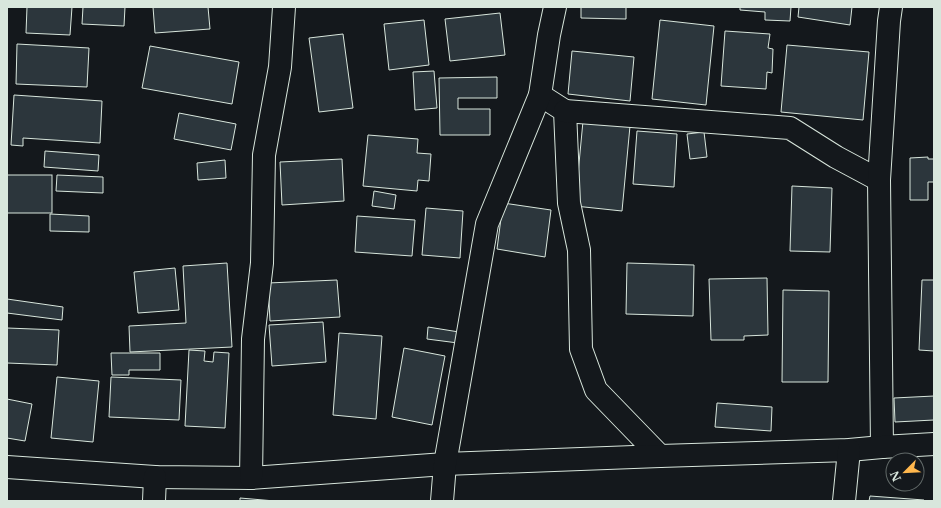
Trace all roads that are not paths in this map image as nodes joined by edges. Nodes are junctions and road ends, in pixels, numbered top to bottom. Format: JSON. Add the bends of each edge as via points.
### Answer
{"nodes":[{"id":1,"x":284,"y":7,"type":"edge"},
{"id":2,"x":555,"y":7,"type":"edge"},
{"id":3,"x":891,"y":7,"type":"edge"},
{"id":4,"x":540,"y":95,"type":"junction"},
{"id":5,"x":565,"y":111,"type":"junction"},
{"id":6,"x":879,"y":180,"type":"junction"},
{"id":7,"x":934,"y":444,"type":"edge"},
{"id":8,"x":882,"y":447,"type":"junction"},
{"id":9,"x":849,"y":450,"type":"junction"},
{"id":10,"x":660,"y":456,"type":"junction"},
{"id":11,"x":445,"y":464,"type":"junction"},
{"id":12,"x":7,"y":467,"type":"edge"},
{"id":13,"x":155,"y":477,"type":"junction"},
{"id":14,"x":251,"y":478,"type":"junction"},
{"id":15,"x":154,"y":501,"type":"edge"},
{"id":16,"x":442,"y":501,"type":"edge"},
{"id":17,"x":844,"y":501,"type":"edge"}],
"edges":[{"from":1,"to":14,"type":"street","via":[[280,66],[264,155],[262,263],[253,339]]},
{"from":2,"to":4,"type":"street"},
{"from":3,"to":6,"type":"street","via":[[888,21]]},
{"from":4,"to":5,"type":"street"},
{"from":4,"to":11,"type":"street","via":[[487,224]]},
{"from":5,"to":6,"type":"street","via":[[790,128]]},
{"from":5,"to":10,"type":"street","via":[[569,203],[579,250],[580,350],[596,390]]},
{"from":6,"to":8,"type":"street"},
{"from":7,"to":8,"type":"street"},
{"from":8,"to":9,"type":"street"},
{"from":9,"to":10,"type":"street"},
{"from":9,"to":17,"type":"street"},
{"from":10,"to":11,"type":"street"},
{"from":11,"to":14,"type":"street"},
{"from":11,"to":16,"type":"street"},
{"from":12,"to":13,"type":"street"},
{"from":13,"to":14,"type":"street"},
{"from":13,"to":15,"type":"street"}]}
